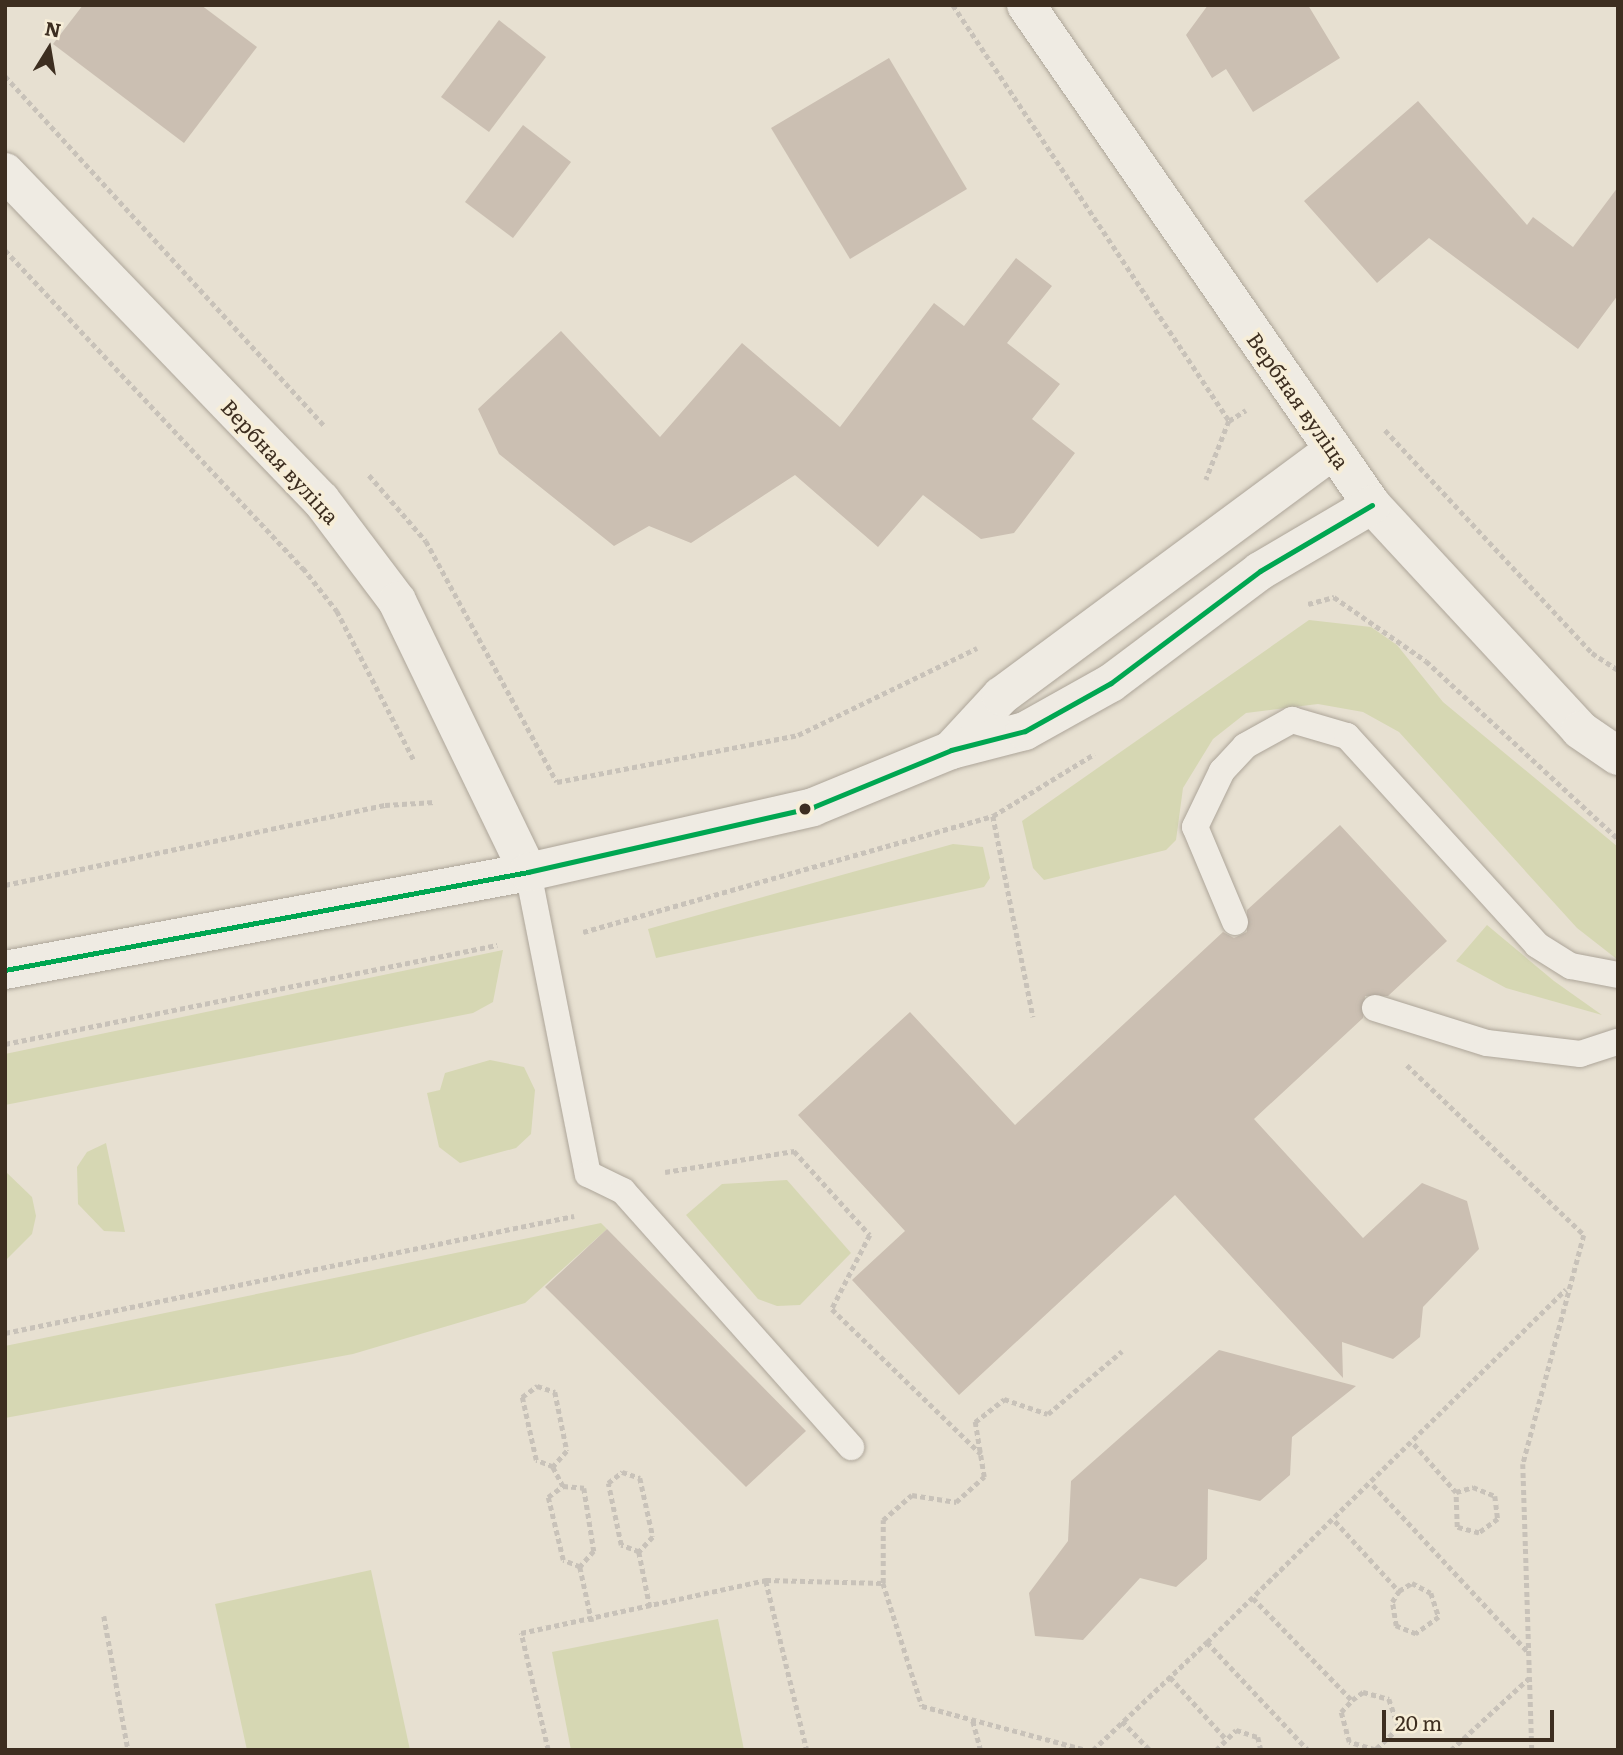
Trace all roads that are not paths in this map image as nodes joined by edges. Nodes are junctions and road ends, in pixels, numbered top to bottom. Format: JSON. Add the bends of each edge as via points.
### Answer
{"nodes":[{"id":1,"x":1026,"y":5,"type":"edge"},
{"id":2,"x":5,"y":172,"type":"edge"},
{"id":3,"x":1333,"y":450,"type":"junction"},
{"id":4,"x":1372,"y":505,"type":"junction"},
{"id":5,"x":951,"y":750,"type":"junction"},
{"id":6,"x":1618,"y":756,"type":"edge"},
{"id":7,"x":528,"y":872,"type":"junction"},
{"id":8,"x":1235,"y":922,"type":"dead end"},
{"id":9,"x":5,"y":970,"type":"edge"},
{"id":10,"x":1618,"y":975,"type":"edge"},
{"id":11,"x":1375,"y":1007,"type":"dead end"},
{"id":12,"x":1618,"y":1042,"type":"edge"},
{"id":13,"x":851,"y":1447,"type":"dead end"}],
"edges":[{"from":1,"to":3,"type":"street","name":"Вербная вуліца"},
{"from":2,"to":7,"type":"street","name":"Вербная вуліца","via":[[321,500],[389,590],[438,676]]},
{"from":3,"to":4,"type":"street","name":"Вербная вуліца"},
{"from":3,"to":5,"type":"street","via":[[1002,696]]},
{"from":4,"to":5,"type":"street","via":[[1260,571],[1111,683],[1025,731]]},
{"from":4,"to":6,"type":"street","name":"Вербная вуліца","via":[[1580,730]]},
{"from":5,"to":7,"type":"street","via":[[813,807]]},
{"from":7,"to":9,"type":"street"},
{"from":7,"to":13,"type":"lane","via":[[588,1174],[624,1191]]},
{"from":8,"to":10,"type":"lane","via":[[1195,827],[1222,771],[1245,746],[1292,720],[1348,736],[1536,945],[1571,966]]},
{"from":11,"to":12,"type":"lane","via":[[1487,1043],[1580,1054]]}]}
